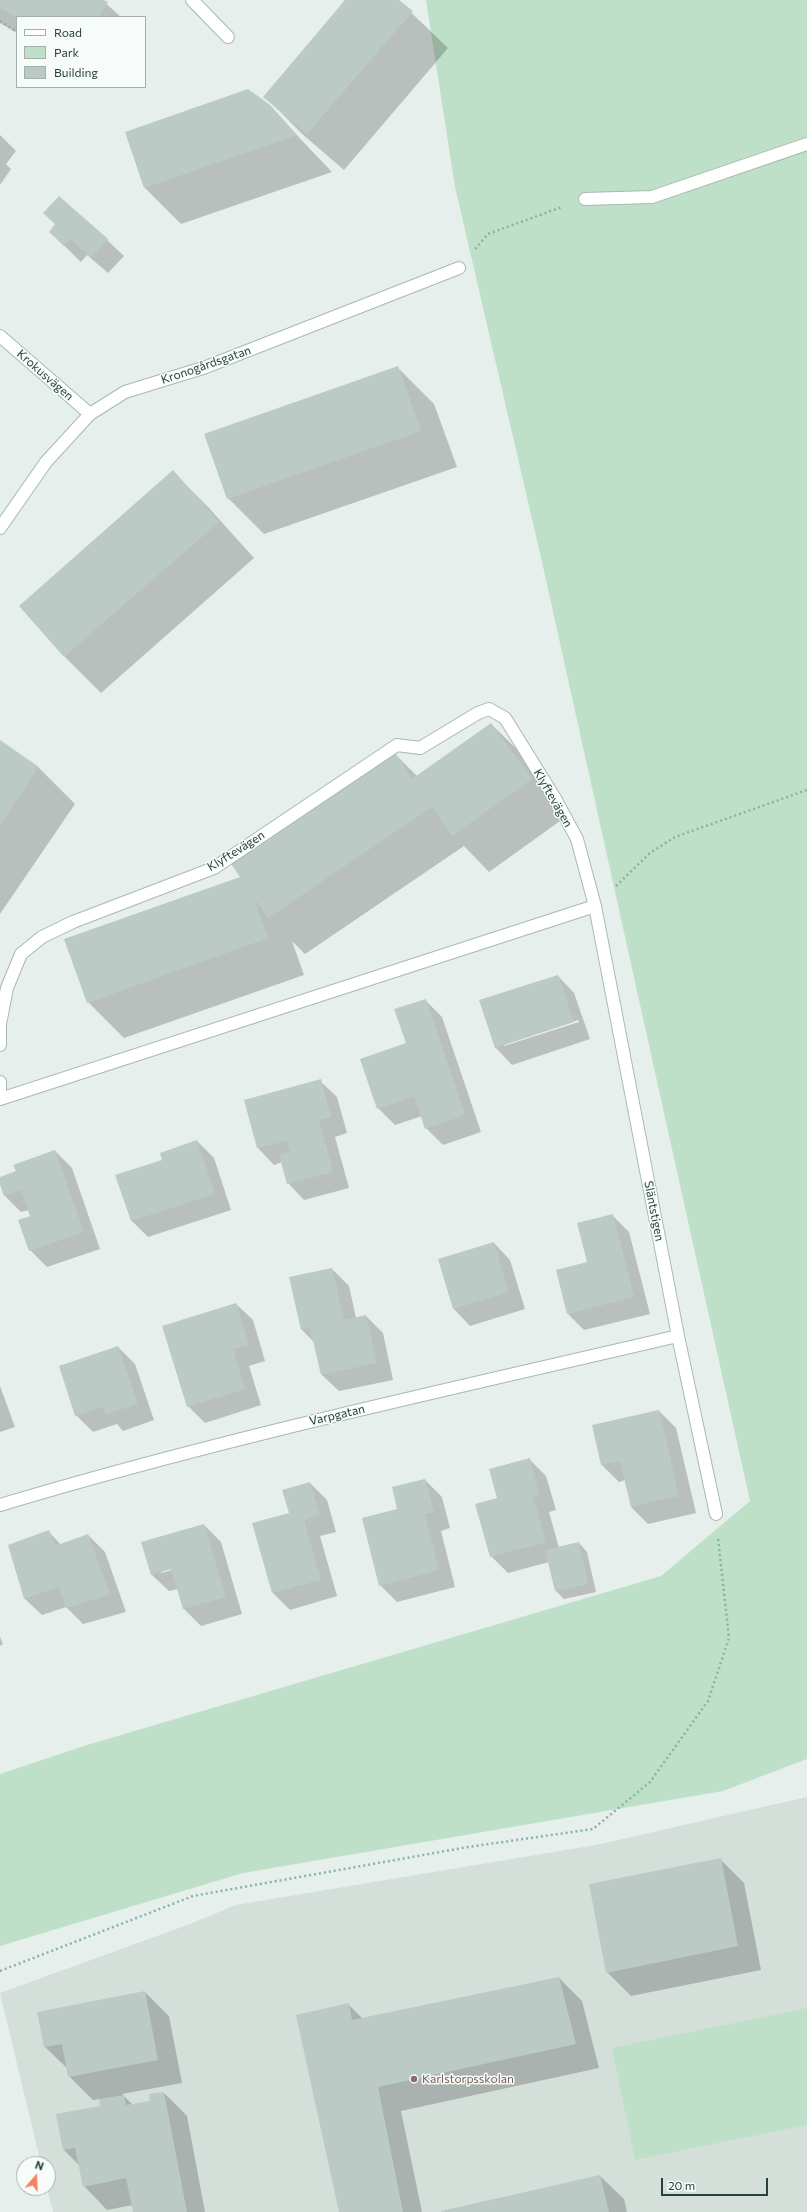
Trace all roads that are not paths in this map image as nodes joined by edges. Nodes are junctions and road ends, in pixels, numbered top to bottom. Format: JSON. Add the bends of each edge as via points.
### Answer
{"nodes":[{"id":1,"x":192,"y":0,"type":"edge"},
{"id":2,"x":228,"y":37,"type":"dead end"},
{"id":3,"x":807,"y":144,"type":"edge"},
{"id":4,"x":585,"y":199,"type":"road end"},
{"id":5,"x":459,"y":268,"type":"road end"},
{"id":6,"x":0,"y":336,"type":"edge"},
{"id":7,"x":90,"y":414,"type":"junction"},
{"id":8,"x":0,"y":528,"type":"edge"},
{"id":9,"x":595,"y":906,"type":"junction"},
{"id":10,"x":0,"y":1045,"type":"edge"},
{"id":11,"x":0,"y":1082,"type":"edge"},
{"id":12,"x":0,"y":1099,"type":"edge"},
{"id":13,"x":678,"y":1336,"type":"junction"},
{"id":14,"x":0,"y":1506,"type":"edge"},
{"id":15,"x":716,"y":1514,"type":"road end"}],
"edges":[{"from":1,"to":2,"type":"street"},
{"from":3,"to":4,"type":"street","via":[[652,197]]},
{"from":5,"to":7,"type":"street","name":"Kronogårdsgatan","via":[[206,367],[125,392]]},
{"from":6,"to":7,"type":"street","name":"Krokusvägen"},
{"from":7,"to":8,"type":"street","name":"Kronogårdsgatan","via":[[46,462]]},
{"from":9,"to":10,"type":"street","name":"Klyftevägen","via":[[577,839],[505,718],[489,709],[420,748],[397,745],[214,868],[73,922],[42,937],[21,954],[7,988],[0,1024]]},
{"from":9,"to":12,"type":"street"},
{"from":9,"to":13,"type":"street","name":"Släntstigen"},
{"from":11,"to":12,"type":"street"},
{"from":13,"to":14,"type":"street","name":"Varpgatan","via":[[285,1427],[70,1484]]},
{"from":13,"to":15,"type":"street","name":"Släntstigen"}]}
